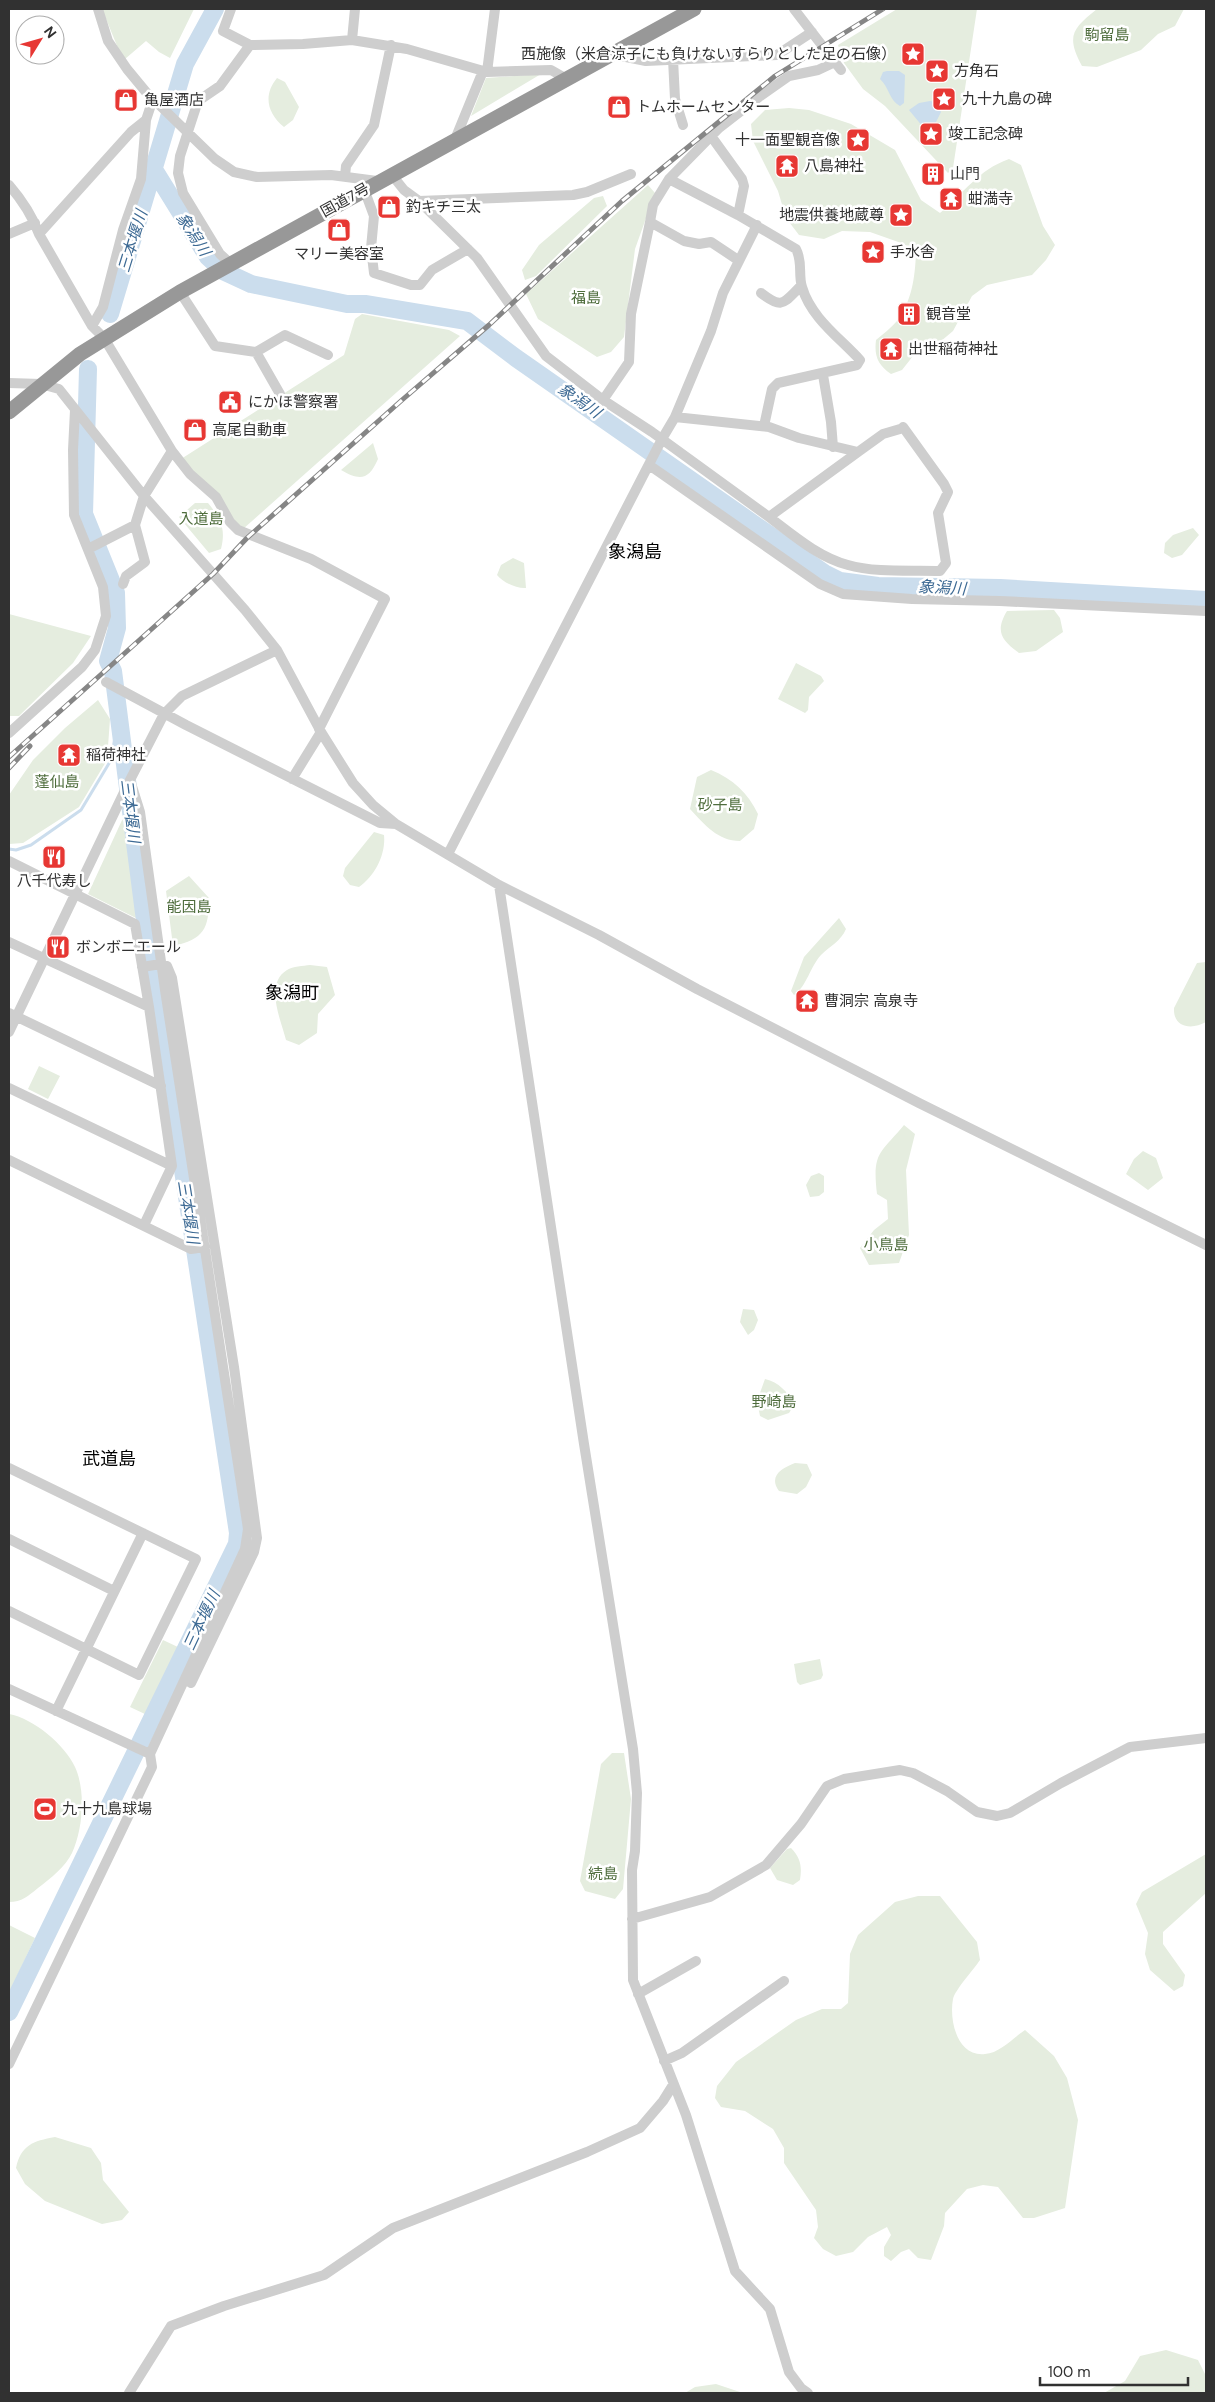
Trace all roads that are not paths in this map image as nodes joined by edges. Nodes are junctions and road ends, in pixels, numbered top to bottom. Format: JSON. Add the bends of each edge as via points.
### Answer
{"nodes":[{"id":1,"x":98,"y":9,"type":"edge"},
{"id":2,"x":231,"y":9,"type":"edge"},
{"id":3,"x":356,"y":9,"type":"edge"},
{"id":4,"x":495,"y":9,"type":"edge"},
{"id":5,"x":694,"y":9,"type":"edge"},
{"id":6,"x":794,"y":9,"type":"edge"},
{"id":7,"x":812,"y":32,"type":"junction"},
{"id":8,"x":352,"y":40,"type":"junction"},
{"id":9,"x":250,"y":45,"type":"junction"},
{"id":10,"x":391,"y":45,"type":"junction"},
{"id":11,"x":610,"y":54,"type":"junction"},
{"id":12,"x":673,"y":60,"type":"junction"},
{"id":13,"x":485,"y":72,"type":"junction"},
{"id":14,"x":565,"y":78,"type":"junction"},
{"id":15,"x":155,"y":101,"type":"junction"},
{"id":16,"x":146,"y":120,"type":"junction"},
{"id":17,"x":683,"y":125,"type":"dead end"},
{"id":18,"x":187,"y":129,"type":"junction"},
{"id":19,"x":711,"y":136,"type":"junction"},
{"id":20,"x":454,"y":142,"type":"junction"},
{"id":21,"x":631,"y":174,"type":"dead end"},
{"id":22,"x":392,"y":175,"type":"junction"},
{"id":23,"x":345,"y":176,"type":"junction"},
{"id":24,"x":669,"y":179,"type":"junction"},
{"id":25,"x":9,"y":185,"type":"edge"},
{"id":26,"x":371,"y":185,"type":"junction"},
{"id":27,"x":420,"y":201,"type":"junction"},
{"id":28,"x":738,"y":215,"type":"junction"},
{"id":29,"x":650,"y":222,"type":"junction"},
{"id":30,"x":35,"y":223,"type":"junction"},
{"id":31,"x":756,"y":226,"type":"junction"},
{"id":32,"x":9,"y":234,"type":"edge"},
{"id":33,"x":38,"y":234,"type":"junction"},
{"id":34,"x":468,"y":249,"type":"junction"},
{"id":35,"x":738,"y":260,"type":"junction"},
{"id":36,"x":230,"y":264,"type":"junction"},
{"id":37,"x":801,"y":286,"type":"junction"},
{"id":38,"x":180,"y":292,"type":"junction"},
{"id":39,"x":761,"y":293,"type":"dead end"},
{"id":40,"x":92,"y":326,"type":"junction"},
{"id":41,"x":104,"y":338,"type":"junction"},
{"id":42,"x":256,"y":352,"type":"junction"},
{"id":43,"x":328,"y":354,"type":"dead end"},
{"id":44,"x":823,"y":375,"type":"junction"},
{"id":45,"x":9,"y":384,"type":"edge"},
{"id":46,"x":41,"y":384,"type":"junction"},
{"id":47,"x":280,"y":394,"type":"dead end"},
{"id":48,"x":603,"y":400,"type":"junction"},
{"id":49,"x":75,"y":410,"type":"junction"},
{"id":50,"x":9,"y":412,"type":"edge"},
{"id":51,"x":676,"y":417,"type":"junction"},
{"id":52,"x":764,"y":426,"type":"junction"},
{"id":53,"x":662,"y":439,"type":"junction"},
{"id":54,"x":832,"y":447,"type":"junction"},
{"id":55,"x":172,"y":451,"type":"junction"},
{"id":56,"x":858,"y":452,"type":"junction"},
{"id":57,"x":649,"y":465,"type":"junction"},
{"id":58,"x":144,"y":496,"type":"junction"},
{"id":59,"x":769,"y":517,"type":"junction"},
{"id":60,"x":136,"y":525,"type":"junction"},
{"id":61,"x":88,"y":549,"type":"junction"},
{"id":62,"x":123,"y":584,"type":"dead end"},
{"id":63,"x":1206,"y":611,"type":"edge"},
{"id":64,"x":277,"y":650,"type":"junction"},
{"id":65,"x":106,"y":682,"type":"dead end"},
{"id":66,"x":164,"y":714,"type":"junction"},
{"id":67,"x":11,"y":727,"type":"edge"},
{"id":68,"x":320,"y":730,"type":"junction"},
{"id":69,"x":292,"y":779,"type":"junction"},
{"id":70,"x":130,"y":780,"type":"junction"},
{"id":71,"x":396,"y":824,"type":"junction"},
{"id":72,"x":448,"y":854,"type":"junction"},
{"id":73,"x":9,"y":861,"type":"edge"},
{"id":74,"x":499,"y":885,"type":"junction"},
{"id":75,"x":75,"y":894,"type":"junction"},
{"id":76,"x":9,"y":942,"type":"edge"},
{"id":77,"x":44,"y":959,"type":"junction"},
{"id":78,"x":161,"y":965,"type":"junction"},
{"id":79,"x":142,"y":966,"type":"junction"},
{"id":80,"x":149,"y":1007,"type":"junction"},
{"id":81,"x":12,"y":1015,"type":"edge"},
{"id":82,"x":9,"y":1032,"type":"edge"},
{"id":83,"x":161,"y":1086,"type":"junction"},
{"id":84,"x":9,"y":1088,"type":"edge"},
{"id":85,"x":9,"y":1160,"type":"edge"},
{"id":86,"x":172,"y":1166,"type":"junction"},
{"id":87,"x":144,"y":1226,"type":"junction"},
{"id":88,"x":1206,"y":1244,"type":"edge"},
{"id":89,"x":205,"y":1247,"type":"junction"},
{"id":90,"x":9,"y":1468,"type":"edge"},
{"id":91,"x":143,"y":1533,"type":"junction"},
{"id":92,"x":9,"y":1539,"type":"edge"},
{"id":93,"x":114,"y":1590,"type":"junction"},
{"id":94,"x":9,"y":1611,"type":"edge"},
{"id":95,"x":87,"y":1650,"type":"junction"},
{"id":96,"x":9,"y":1689,"type":"edge"},
{"id":97,"x":56,"y":1711,"type":"junction"},
{"id":98,"x":1206,"y":1738,"type":"edge"},
{"id":99,"x":152,"y":1754,"type":"junction"},
{"id":100,"x":632,"y":1919,"type":"junction"},
{"id":101,"x":696,"y":1961,"type":"dead end"},
{"id":102,"x":784,"y":1981,"type":"dead end"},
{"id":103,"x":638,"y":1994,"type":"junction"},
{"id":104,"x":664,"y":2061,"type":"junction"},
{"id":105,"x":9,"y":2064,"type":"edge"},
{"id":106,"x":673,"y":2084,"type":"junction"},
{"id":107,"x":129,"y":2393,"type":"edge"},
{"id":108,"x":808,"y":2393,"type":"edge"}],
"edges":[{"from":1,"to":15,"type":"street","via":[[112,49]]},
{"from":2,"to":9,"type":"street","via":[[223,30]]},
{"from":3,"to":8,"type":"street"},
{"from":4,"to":13,"type":"street"},
{"from":5,"to":11,"type":"highway","name":"国道7号"},
{"from":6,"to":7,"type":"street"},
{"from":7,"to":12,"type":"street","via":[[777,55]]},
{"from":7,"to":19,"type":"street","via":[[838,66],[789,76]]},
{"from":8,"to":9,"type":"street"},
{"from":8,"to":10,"type":"street"},
{"from":9,"to":18,"type":"street","via":[[220,86],[198,101]]},
{"from":10,"to":13,"type":"street"},
{"from":10,"to":23,"type":"street","via":[[374,125],[346,166]]},
{"from":11,"to":12,"type":"street","via":[[646,60]]},
{"from":11,"to":14,"type":"highway","name":"国道7号"},
{"from":12,"to":17,"type":"street","via":[[675,98]]},
{"from":13,"to":14,"type":"street","via":[[551,70]]},
{"from":13,"to":20,"type":"street"},
{"from":14,"to":20,"type":"highway","name":"国道7号"},
{"from":15,"to":16,"type":"street"},
{"from":15,"to":18,"type":"street"},
{"from":16,"to":33,"type":"street","via":[[131,132]]},
{"from":16,"to":40,"type":"street","via":[[141,179],[123,230],[103,307]]},
{"from":18,"to":23,"type":"street","via":[[215,159],[234,172],[256,177]]},
{"from":18,"to":36,"type":"street","via":[[178,174],[183,193],[220,254]]},
{"from":19,"to":24,"type":"street"},
{"from":19,"to":28,"type":"street","via":[[742,179],[744,186]]},
{"from":20,"to":22,"type":"highway","name":"国道7号"},
{"from":21,"to":27,"type":"street","via":[[573,195]]},
{"from":22,"to":26,"type":"highway","name":"国道7号"},
{"from":22,"to":27,"type":"street","via":[[404,190]]},
{"from":23,"to":26,"type":"street"},
{"from":24,"to":28,"type":"street"},
{"from":24,"to":29,"type":"street","via":[[653,205]]},
{"from":25,"to":30,"type":"street"},
{"from":26,"to":34,"type":"street","via":[[374,273],[420,285],[432,270]]},
{"from":26,"to":36,"type":"highway","name":"国道7号"},
{"from":27,"to":34,"type":"street"},
{"from":28,"to":31,"type":"street"},
{"from":29,"to":35,"type":"street","via":[[684,241],[711,242]]},
{"from":29,"to":48,"type":"street","via":[[632,314],[629,362]]},
{"from":30,"to":32,"type":"street"},
{"from":30,"to":33,"type":"street"},
{"from":31,"to":35,"type":"street"},
{"from":31,"to":37,"type":"street","via":[[796,249],[801,258]]},
{"from":33,"to":40,"type":"street"},
{"from":34,"to":48,"type":"street","via":[[546,356]]},
{"from":35,"to":51,"type":"street"},
{"from":36,"to":38,"type":"highway","name":"国道7号"},
{"from":37,"to":39,"type":"street","via":[[779,304]]},
{"from":37,"to":44,"type":"street","via":[[809,304],[860,360],[857,366]]},
{"from":38,"to":41,"type":"highway","name":"国道7号"},
{"from":38,"to":42,"type":"street","via":[[215,346]]},
{"from":40,"to":41,"type":"street"},
{"from":41,"to":46,"type":"highway","name":"国道7号"},
{"from":41,"to":55,"type":"street"},
{"from":42,"to":43,"type":"street","via":[[285,335]]},
{"from":42,"to":47,"type":"street"},
{"from":44,"to":52,"type":"street","via":[[778,383],[772,389]]},
{"from":44,"to":54,"type":"street"},
{"from":45,"to":46,"type":"street"},
{"from":46,"to":49,"type":"street","via":[[59,389]]},
{"from":46,"to":50,"type":"highway","name":"国道7号"},
{"from":48,"to":53,"type":"street"},
{"from":49,"to":58,"type":"street"},
{"from":49,"to":61,"type":"street","via":[[72,450],[74,515]]},
{"from":51,"to":52,"type":"street"},
{"from":51,"to":53,"type":"street"},
{"from":52,"to":54,"type":"street"},
{"from":53,"to":57,"type":"street"},
{"from":53,"to":59,"type":"street"},
{"from":54,"to":56,"type":"street"},
{"from":55,"to":58,"type":"street"},
{"from":55,"to":68,"type":"street","via":[[190,474],[216,498],[238,530],[310,559],[385,598]]},
{"from":56,"to":59,"type":"street"},
{"from":56,"to":59,"type":"street","via":[[883,434],[901,428],[944,484],[948,492],[938,514],[946,563],[940,571],[849,566],[832,560]]},
{"from":57,"to":63,"type":"street","via":[[820,584],[844,594]]},
{"from":57,"to":72,"type":"street"},
{"from":58,"to":60,"type":"street"},
{"from":58,"to":64,"type":"street"},
{"from":60,"to":61,"type":"street"},
{"from":60,"to":62,"type":"street","via":[[145,562],[126,576]]},
{"from":61,"to":67,"type":"street","via":[[103,587],[106,616],[102,633],[82,667]]},
{"from":64,"to":66,"type":"street","via":[[182,696]]},
{"from":64,"to":68,"type":"street"},
{"from":65,"to":66,"type":"street"},
{"from":66,"to":69,"type":"street"},
{"from":66,"to":70,"type":"street"},
{"from":68,"to":69,"type":"street"},
{"from":68,"to":71,"type":"street","via":[[353,783]]},
{"from":69,"to":71,"type":"street","via":[[380,823]]},
{"from":70,"to":75,"type":"street"},
{"from":70,"to":78,"type":"street","via":[[140,812]]},
{"from":71,"to":72,"type":"street"},
{"from":72,"to":74,"type":"street"},
{"from":73,"to":75,"type":"street"},
{"from":74,"to":88,"type":"street","via":[[919,1103]]},
{"from":74,"to":100,"type":"street","via":[[633,1749],[637,1793]]},
{"from":75,"to":77,"type":"street"},
{"from":75,"to":79,"type":"street","via":[[135,924]]},
{"from":76,"to":77,"type":"street"},
{"from":77,"to":80,"type":"street"},
{"from":77,"to":81,"type":"street"},
{"from":78,"to":79,"type":"street"},
{"from":78,"to":89,"type":"street"},
{"from":78,"to":99,"type":"street","via":[[167,966],[172,978],[234,1367],[257,1538],[254,1552]]},
{"from":79,"to":80,"type":"street"},
{"from":80,"to":83,"type":"street"},
{"from":81,"to":82,"type":"street"},
{"from":81,"to":83,"type":"street"},
{"from":83,"to":86,"type":"street"},
{"from":84,"to":86,"type":"street"},
{"from":85,"to":87,"type":"street"},
{"from":86,"to":87,"type":"street"},
{"from":87,"to":89,"type":"street","via":[[192,1250]]},
{"from":89,"to":99,"type":"street","via":[[248,1529],[245,1549]]},
{"from":90,"to":91,"type":"street"},
{"from":91,"to":93,"type":"street"},
{"from":91,"to":95,"type":"street","via":[[196,1559],[139,1675]]},
{"from":92,"to":93,"type":"street"},
{"from":93,"to":95,"type":"street"},
{"from":94,"to":95,"type":"street"},
{"from":95,"to":97,"type":"street"},
{"from":96,"to":97,"type":"street"},
{"from":97,"to":99,"type":"street"},
{"from":98,"to":100,"type":"street","via":[[1130,1747],[1010,1813],[997,1816],[978,1812],[914,1773],[900,1770],[844,1778],[827,1786],[801,1824],[766,1865],[710,1897]]},
{"from":99,"to":105,"type":"street","via":[[152,1767]]},
{"from":100,"to":103,"type":"street","via":[[633,1980]]},
{"from":101,"to":103,"type":"street"},
{"from":102,"to":104,"type":"street","via":[[682,2053]]},
{"from":103,"to":104,"type":"street"},
{"from":104,"to":106,"type":"street"},
{"from":106,"to":107,"type":"street","via":[[640,2128],[392,2228],[324,2275],[171,2326]]},
{"from":106,"to":108,"type":"street","via":[[686,2115],[735,2271],[770,2309],[789,2372]]}]}
